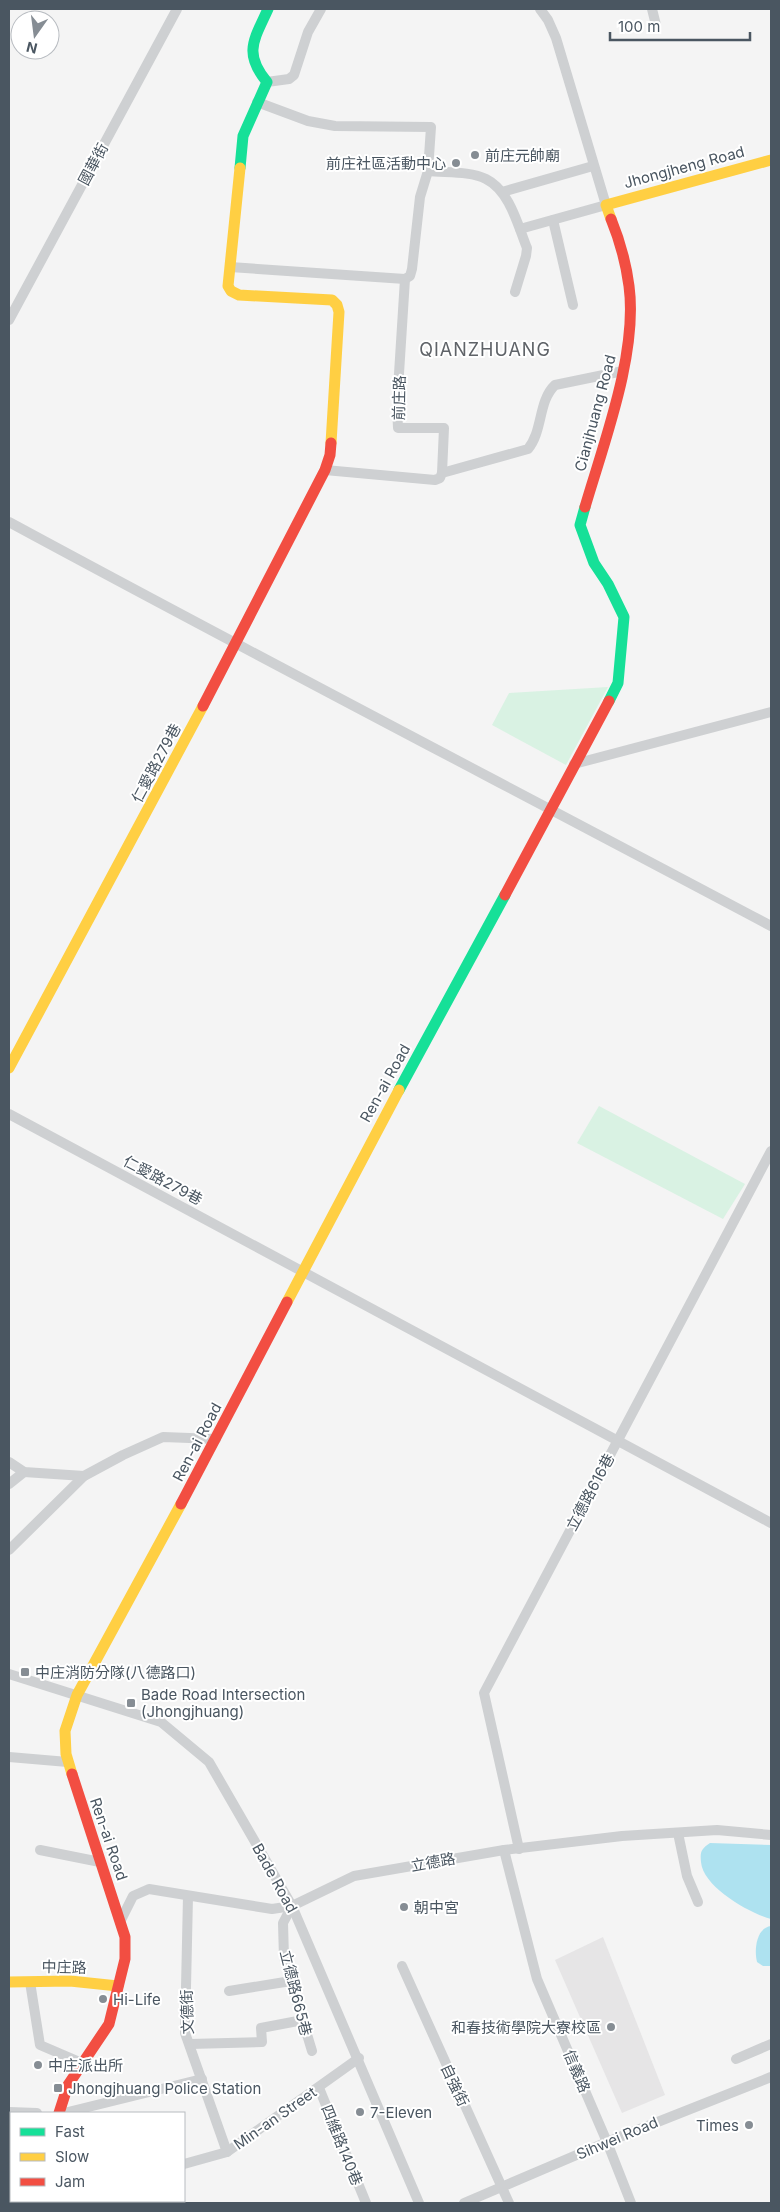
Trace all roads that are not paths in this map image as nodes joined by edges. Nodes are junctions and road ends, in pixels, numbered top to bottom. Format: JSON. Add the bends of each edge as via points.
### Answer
{"nodes":[{"id":1,"x":177,"y":9,"type":"edge"},
{"id":2,"x":268,"y":9,"type":"edge"},
{"id":3,"x":321,"y":9,"type":"edge"},
{"id":4,"x":540,"y":9,"type":"edge"},
{"id":5,"x":652,"y":9,"type":"edge"},
{"id":6,"x":656,"y":25,"type":"dead end"},
{"id":7,"x":267,"y":82,"type":"junction"},
{"id":8,"x":257,"y":102,"type":"junction"},
{"id":9,"x":771,"y":160,"type":"edge"},
{"id":10,"x":593,"y":166,"type":"junction"},
{"id":11,"x":428,"y":171,"type":"junction"},
{"id":12,"x":502,"y":192,"type":"junction"},
{"id":13,"x":606,"y":205,"type":"junction"},
{"id":14,"x":553,"y":220,"type":"junction"},
{"id":15,"x":520,"y":229,"type":"junction"},
{"id":16,"x":230,"y":268,"type":"junction"},
{"id":17,"x":405,"y":279,"type":"junction"},
{"id":18,"x":514,"y":292,"type":"dead end"},
{"id":19,"x":573,"y":305,"type":"dead end"},
{"id":20,"x":9,"y":320,"type":"edge"},
{"id":21,"x":623,"y":371,"type":"junction"},
{"id":22,"x":325,"y":470,"type":"junction"},
{"id":23,"x":442,"y":473,"type":"junction"},
{"id":24,"x":9,"y":522,"type":"edge"},
{"id":25,"x":236,"y":645,"type":"junction"},
{"id":26,"x":771,"y":712,"type":"edge"},
{"id":27,"x":574,"y":764,"type":"junction"},
{"id":28,"x":551,"y":810,"type":"junction"},
{"id":29,"x":771,"y":926,"type":"edge"},
{"id":30,"x":9,"y":1068,"type":"edge"},
{"id":31,"x":9,"y":1114,"type":"edge"},
{"id":32,"x":771,"y":1151,"type":"edge"},
{"id":33,"x":303,"y":1272,"type":"junction"},
{"id":34,"x":216,"y":1439,"type":"junction"},
{"id":35,"x":617,"y":1440,"type":"junction"},
{"id":36,"x":9,"y":1462,"type":"edge"},
{"id":37,"x":24,"y":1472,"type":"junction"},
{"id":38,"x":84,"y":1476,"type":"junction"},
{"id":39,"x":9,"y":1484,"type":"edge"},
{"id":40,"x":771,"y":1523,"type":"edge"},
{"id":41,"x":9,"y":1550,"type":"edge"},
{"id":42,"x":9,"y":1674,"type":"edge"},
{"id":43,"x":77,"y":1695,"type":"junction"},
{"id":44,"x":9,"y":1757,"type":"edge"},
{"id":45,"x":68,"y":1762,"type":"junction"},
{"id":46,"x":678,"y":1833,"type":"junction"},
{"id":47,"x":771,"y":1835,"type":"edge"},
{"id":48,"x":519,"y":1849,"type":"junction"},
{"id":49,"x":40,"y":1850,"type":"dead end"},
{"id":50,"x":504,"y":1850,"type":"junction"},
{"id":51,"x":100,"y":1862,"type":"junction"},
{"id":52,"x":188,"y":1896,"type":"junction"},
{"id":53,"x":698,"y":1902,"type":"dead end"},
{"id":54,"x":292,"y":1906,"type":"junction"},
{"id":55,"x":120,"y":1922,"type":"junction"},
{"id":56,"x":402,"y":1966,"type":"dead end"},
{"id":57,"x":291,"y":1981,"type":"junction"},
{"id":58,"x":9,"y":1982,"type":"edge"},
{"id":59,"x":30,"y":1982,"type":"junction"},
{"id":60,"x":118,"y":1986,"type":"junction"},
{"id":61,"x":229,"y":1991,"type":"dead end"},
{"id":62,"x":302,"y":2020,"type":"junction"},
{"id":63,"x":190,"y":2044,"type":"junction"},
{"id":64,"x":771,"y":2044,"type":"edge"},
{"id":65,"x":312,"y":2051,"type":"dead end"},
{"id":66,"x":359,"y":2058,"type":"junction"},
{"id":67,"x":736,"y":2059,"type":"dead end"},
{"id":68,"x":82,"y":2063,"type":"junction"},
{"id":69,"x":771,"y":2076,"type":"edge"},
{"id":70,"x":202,"y":2079,"type":"junction"},
{"id":71,"x":319,"y":2088,"type":"junction"},
{"id":72,"x":60,"y":2112,"type":"edge"},
{"id":73,"x":68,"y":2112,"type":"edge"},
{"id":74,"x":607,"y":2142,"type":"junction"},
{"id":75,"x":227,"y":2152,"type":"junction"},
{"id":76,"x":185,"y":2164,"type":"edge"},
{"id":77,"x":502,"y":2188,"type":"junction"},
{"id":78,"x":366,"y":2203,"type":"edge"},
{"id":79,"x":420,"y":2203,"type":"edge"},
{"id":80,"x":464,"y":2203,"type":"edge"},
{"id":81,"x":509,"y":2203,"type":"edge"},
{"id":82,"x":631,"y":2203,"type":"edge"}],
"edges":[{"from":1,"to":20,"type":"street","name":"國華街"},
{"from":2,"to":7,"type":"street","via":[[252,53],[254,65]]},
{"from":3,"to":7,"type":"street","via":[[308,32],[294,75],[289,79]]},
{"from":4,"to":10,"type":"street","name":"Cianjhuang Road","via":[[556,38]]},
{"from":5,"to":6,"type":"street"},
{"from":7,"to":8,"type":"street"},
{"from":8,"to":11,"type":"street","name":"前庄路","via":[[308,121],[335,126],[431,127]]},
{"from":8,"to":16,"type":"street","via":[[243,136]]},
{"from":9,"to":13,"type":"street","name":"Jhongjheng Road"},
{"from":10,"to":12,"type":"street"},
{"from":10,"to":13,"type":"street","name":"Cianjhuang Road"},
{"from":11,"to":12,"type":"street","via":[[474,176]]},
{"from":11,"to":17,"type":"street","name":"前庄路","via":[[420,197],[412,269]]},
{"from":12,"to":15,"type":"street"},
{"from":13,"to":14,"type":"street"},
{"from":13,"to":21,"type":"street","name":"Cianjhuang Road","via":[[622,248],[629,288]]},
{"from":14,"to":15,"type":"street"},
{"from":14,"to":19,"type":"street"},
{"from":15,"to":18,"type":"street","via":[[527,248]]},
{"from":16,"to":17,"type":"street"},
{"from":16,"to":22,"type":"street","name":"仁愛路279巷","via":[[228,286],[239,295],[332,300],[337,305],[333,420],[330,455]]},
{"from":17,"to":23,"type":"street","name":"前庄路","via":[[398,428],[444,428]]},
{"from":21,"to":23,"type":"street","via":[[555,385],[548,392],[534,442],[528,449]]},
{"from":21,"to":27,"type":"street","name":"Cianjhuang Road","via":[[580,526],[594,563],[624,617],[622,661],[612,697]]},
{"from":22,"to":23,"type":"street","via":[[435,480]]},
{"from":22,"to":25,"type":"street","name":"仁愛路279巷"},
{"from":24,"to":25,"type":"street"},
{"from":25,"to":28,"type":"street"},
{"from":25,"to":30,"type":"street","name":"仁愛路279巷"},
{"from":26,"to":27,"type":"street"},
{"from":27,"to":28,"type":"street","name":"Cianjhuang Road"},
{"from":28,"to":29,"type":"street"},
{"from":28,"to":33,"type":"street","name":"Ren-ai Road"},
{"from":31,"to":33,"type":"street","name":"仁愛路279巷"},
{"from":32,"to":35,"type":"street","name":"立德路616巷"},
{"from":33,"to":34,"type":"street","name":"Ren-ai Road"},
{"from":33,"to":35,"type":"street","name":"仁愛路279巷"},
{"from":34,"to":38,"type":"street","via":[[164,1438]]},
{"from":34,"to":43,"type":"street","name":"Ren-ai Road"},
{"from":35,"to":40,"type":"street","name":"仁愛路279巷"},
{"from":35,"to":48,"type":"street","name":"立德路616巷","via":[[484,1693]]},
{"from":36,"to":37,"type":"street"},
{"from":37,"to":38,"type":"street"},
{"from":37,"to":39,"type":"street"},
{"from":38,"to":41,"type":"street"},
{"from":42,"to":43,"type":"street","name":"Bade Road"},
{"from":43,"to":45,"type":"street","name":"Ren-ai Road","via":[[65,1731]]},
{"from":43,"to":54,"type":"street","name":"Bade Road","via":[[161,1722],[209,1762]]},
{"from":44,"to":45,"type":"street"},
{"from":45,"to":51,"type":"street","name":"Ren-ai Road"},
{"from":46,"to":47,"type":"street","name":"立德路","via":[[717,1830]]},
{"from":46,"to":48,"type":"street","name":"立德路","via":[[622,1836]]},
{"from":46,"to":53,"type":"street","via":[[687,1876]]},
{"from":48,"to":50,"type":"street","name":"立德路"},
{"from":49,"to":51,"type":"street"},
{"from":50,"to":54,"type":"street","name":"立德路","via":[[354,1876]]},
{"from":50,"to":74,"type":"street","name":"信義路","via":[[537,1978]]},
{"from":51,"to":55,"type":"street","name":"Ren-ai Road"},
{"from":52,"to":54,"type":"street","name":"立德路","via":[[272,1909]]},
{"from":52,"to":55,"type":"street","name":"立德路","via":[[149,1890],[133,1896]]},
{"from":52,"to":63,"type":"street","name":"文德街","via":[[185,2032]]},
{"from":54,"to":57,"type":"street","name":"立德路665巷","via":[[283,1923],[284,1958]]},
{"from":54,"to":66,"type":"street","name":"Bade Road"},
{"from":55,"to":60,"type":"street","name":"Ren-ai Road","via":[[126,1947]]},
{"from":56,"to":77,"type":"street","name":"自強街"},
{"from":57,"to":61,"type":"street"},
{"from":57,"to":62,"type":"street","name":"立德路665巷"},
{"from":58,"to":59,"type":"street","name":"中庄路"},
{"from":59,"to":60,"type":"street","name":"中庄路","via":[[70,1980]]},
{"from":59,"to":68,"type":"street","via":[[40,2045]]},
{"from":60,"to":68,"type":"street","name":"Ren-ai Road","via":[[109,2024]]},
{"from":62,"to":63,"type":"street","via":[[261,2028],[262,2042]]},
{"from":62,"to":65,"type":"street","name":"立德路665巷"},
{"from":63,"to":70,"type":"street","name":"文德街"},
{"from":64,"to":67,"type":"street"},
{"from":66,"to":71,"type":"street","name":"Min-an Street"},
{"from":66,"to":79,"type":"street","name":"Bade Road"},
{"from":68,"to":72,"type":"street","name":"Ren-ai Road","via":[[68,2085]]},
{"from":69,"to":74,"type":"street","name":"Sihwei Road"},
{"from":70,"to":73,"type":"street"},
{"from":70,"to":75,"type":"street","name":"文德街"},
{"from":71,"to":75,"type":"street","name":"Min-an Street"},
{"from":71,"to":78,"type":"street","name":"四維路140巷"},
{"from":74,"to":77,"type":"street","name":"Sihwei Road"},
{"from":74,"to":82,"type":"street","name":"信義路"},
{"from":75,"to":76,"type":"street","name":"Min-an Street"},
{"from":77,"to":80,"type":"street","name":"Sihwei Road"},
{"from":77,"to":81,"type":"street","name":"自強街"}]}
